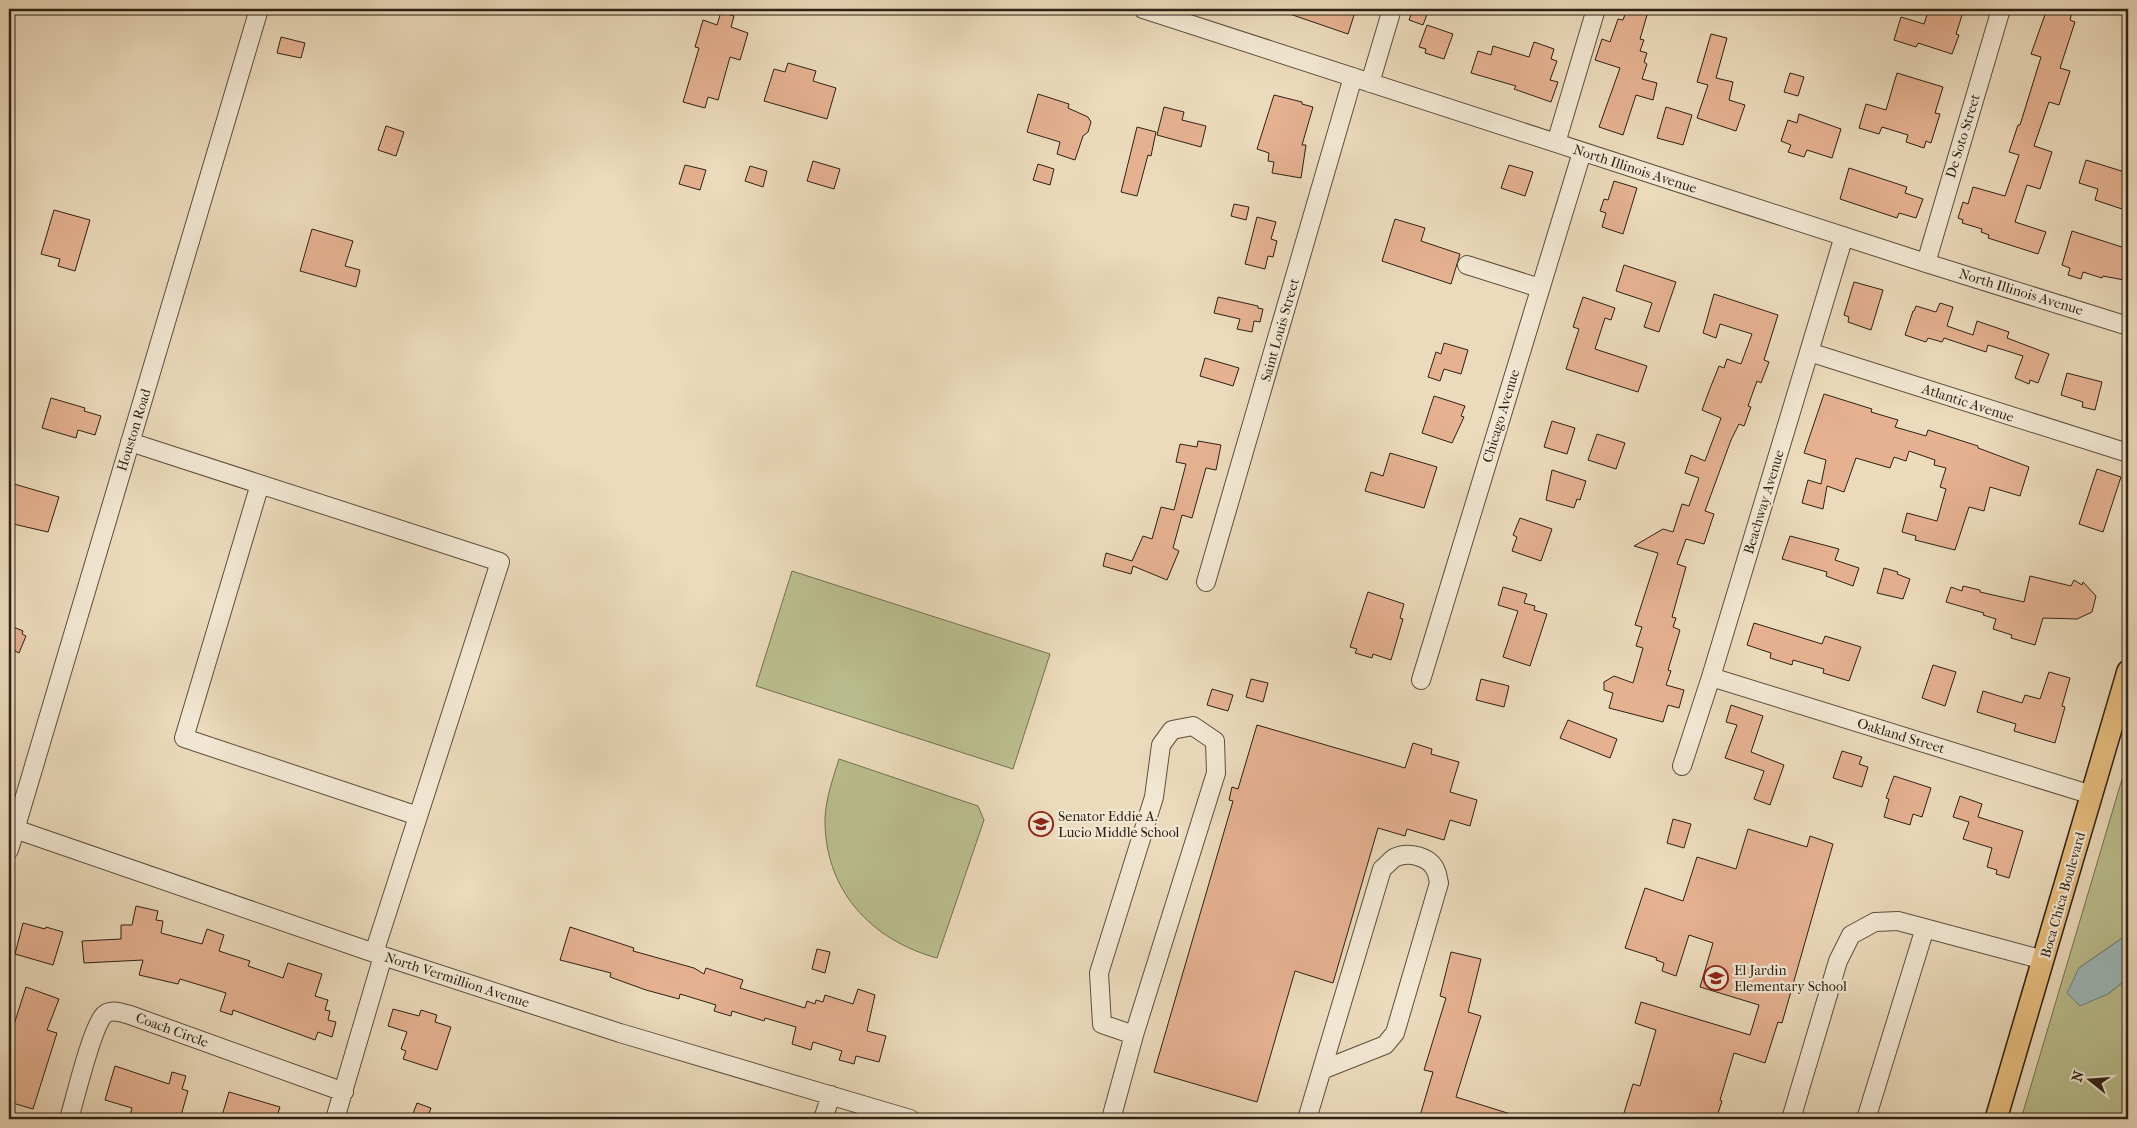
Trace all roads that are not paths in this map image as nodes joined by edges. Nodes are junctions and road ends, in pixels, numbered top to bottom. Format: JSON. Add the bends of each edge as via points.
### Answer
{"nodes":[{"id":1,"x":259,"y":9,"type":"edge"},
{"id":2,"x":1143,"y":9,"type":"edge"},
{"id":3,"x":1392,"y":9,"type":"edge"},
{"id":4,"x":1596,"y":9,"type":"edge"},
{"id":5,"x":2001,"y":9,"type":"edge"},
{"id":6,"x":1361,"y":80,"type":"junction"},
{"id":7,"x":1556,"y":143,"type":"junction"},
{"id":8,"x":1582,"y":152,"type":"junction"},
{"id":9,"x":1844,"y":236,"type":"junction"},
{"id":10,"x":1926,"y":263,"type":"junction"},
{"id":11,"x":1467,"y":265,"type":"dead end"},
{"id":12,"x":1540,"y":288,"type":"junction"},
{"id":13,"x":2128,"y":326,"type":"edge"},
{"id":14,"x":1809,"y":352,"type":"junction"},
{"id":15,"x":130,"y":442,"type":"junction"},
{"id":16,"x":2128,"y":453,"type":"edge"},
{"id":17,"x":260,"y":484,"type":"junction"},
{"id":18,"x":1206,"y":582,"type":"dead end"},
{"id":19,"x":2128,"y":671,"type":"edge"},
{"id":20,"x":1711,"y":677,"type":"junction"},
{"id":21,"x":1421,"y":680,"type":"dead end"},
{"id":22,"x":1682,"y":766,"type":"dead end"},
{"id":23,"x":2092,"y":795,"type":"junction"},
{"id":24,"x":418,"y":816,"type":"junction"},
{"id":25,"x":12,"y":828,"type":"edge"},
{"id":26,"x":9,"y":850,"type":"edge"},
{"id":27,"x":1925,"y":928,"type":"junction"},
{"id":28,"x":379,"y":954,"type":"junction"},
{"id":29,"x":2044,"y":960,"type":"junction"},
{"id":30,"x":1134,"y":1035,"type":"junction"},
{"id":31,"x":1322,"y":1070,"type":"junction"},
{"id":32,"x":344,"y":1092,"type":"junction"},
{"id":33,"x":831,"y":1095,"type":"junction"},
{"id":34,"x":69,"y":1119,"type":"edge"},
{"id":35,"x":335,"y":1119,"type":"edge"},
{"id":36,"x":823,"y":1119,"type":"edge"},
{"id":37,"x":910,"y":1119,"type":"edge"},
{"id":38,"x":1111,"y":1119,"type":"edge"},
{"id":39,"x":1307,"y":1119,"type":"edge"},
{"id":40,"x":1791,"y":1119,"type":"edge"},
{"id":41,"x":1866,"y":1119,"type":"edge"},
{"id":42,"x":1996,"y":1119,"type":"edge"}],
"edges":[{"from":1,"to":15,"type":"street","name":"Houston Road"},
{"from":2,"to":6,"type":"street","name":"North Illinois Avenue"},
{"from":3,"to":6,"type":"street","name":"Saint Louis Street"},
{"from":4,"to":7,"type":"street"},
{"from":5,"to":10,"type":"street","name":"De Soto Street"},
{"from":6,"to":7,"type":"street","name":"North Illinois Avenue"},
{"from":6,"to":18,"type":"street","name":"Saint Louis Street"},
{"from":7,"to":8,"type":"street","name":"North Illinois Avenue"},
{"from":8,"to":9,"type":"street","name":"North Illinois Avenue"},
{"from":8,"to":12,"type":"street","name":"Chicago Avenue"},
{"from":9,"to":10,"type":"street","name":"North Illinois Avenue"},
{"from":9,"to":14,"type":"street","name":"Beachway Avenue"},
{"from":10,"to":13,"type":"street","name":"North Illinois Avenue"},
{"from":11,"to":12,"type":"street"},
{"from":12,"to":21,"type":"street","name":"Chicago Avenue"},
{"from":14,"to":16,"type":"street","name":"Atlantic Avenue"},
{"from":14,"to":20,"type":"street","name":"Beachway Avenue"},
{"from":15,"to":17,"type":"street"},
{"from":15,"to":25,"type":"street","name":"Houston Road"},
{"from":17,"to":24,"type":"street","via":[[184,738]]},
{"from":17,"to":24,"type":"street","via":[[500,562]]},
{"from":19,"to":23,"type":"main road","name":"Boca Chica Boulevard"},
{"from":20,"to":22,"type":"street","name":"Beachway Avenue"},
{"from":20,"to":23,"type":"street","name":"Oakland Street"},
{"from":23,"to":29,"type":"main road","name":"Boca Chica Boulevard"},
{"from":24,"to":28,"type":"street"},
{"from":25,"to":26,"type":"street","name":"Houston Road"},
{"from":25,"to":28,"type":"street","name":"North Vermillion Avenue"},
{"from":27,"to":29,"type":"street"},
{"from":27,"to":40,"type":"street","via":[[1898,921],[1875,922],[1851,935],[1838,961]]},
{"from":27,"to":41,"type":"street"},
{"from":28,"to":32,"type":"street"},
{"from":28,"to":33,"type":"street","name":"North Vermillion Avenue","via":[[620,1033]]},
{"from":29,"to":42,"type":"main road","name":"Boca Chica Boulevard"},
{"from":30,"to":30,"type":"street","via":[[1102,1024],[1099,973],[1154,797],[1161,745],[1172,730],[1193,726],[1215,741],[1216,773]]},
{"from":30,"to":38,"type":"street"},
{"from":31,"to":31,"type":"street","via":[[1382,869],[1394,858],[1407,854],[1418,856],[1430,862],[1439,883],[1394,1033],[1385,1045]]},
{"from":31,"to":39,"type":"street"},
{"from":32,"to":34,"type":"street","name":"Coach Circle","via":[[130,1015],[111,1012],[104,1016],[93,1039]]},
{"from":32,"to":35,"type":"street"},
{"from":33,"to":36,"type":"street"},
{"from":33,"to":37,"type":"street","name":"North Vermillion Avenue"}]}
